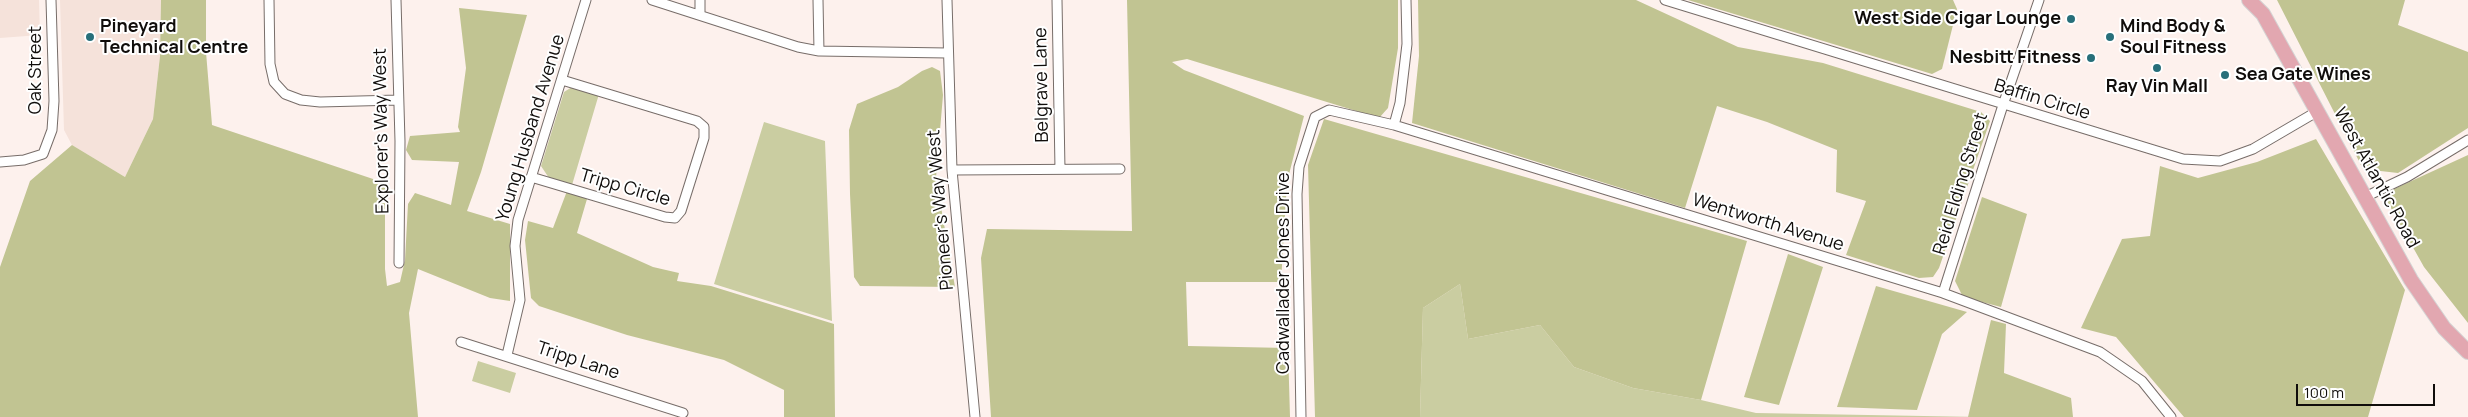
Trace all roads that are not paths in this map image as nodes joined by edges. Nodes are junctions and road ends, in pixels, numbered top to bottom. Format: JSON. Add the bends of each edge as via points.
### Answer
{"nodes":[{"id":1,"x":51,"y":0,"type":"edge"},
{"id":2,"x":269,"y":0,"type":"edge"},
{"id":3,"x":396,"y":0,"type":"edge"},
{"id":4,"x":586,"y":0,"type":"edge"},
{"id":5,"x":652,"y":0,"type":"edge"},
{"id":6,"x":700,"y":0,"type":"edge"},
{"id":7,"x":818,"y":0,"type":"edge"},
{"id":8,"x":947,"y":0,"type":"edge"},
{"id":9,"x":1057,"y":0,"type":"edge"},
{"id":10,"x":1406,"y":0,"type":"edge"},
{"id":11,"x":1665,"y":0,"type":"edge"},
{"id":12,"x":2039,"y":0,"type":"edge"},
{"id":13,"x":2249,"y":0,"type":"edge"},
{"id":14,"x":2262,"y":7,"type":"edge"},
{"id":15,"x":700,"y":15,"type":"junction"},
{"id":16,"x":819,"y":51,"type":"junction"},
{"id":17,"x":947,"y":53,"type":"junction"},
{"id":18,"x":562,"y":80,"type":"junction"},
{"id":19,"x":398,"y":100,"type":"junction"},
{"id":20,"x":2003,"y":105,"type":"junction"},
{"id":21,"x":1329,"y":110,"type":"joint"},
{"id":22,"x":2318,"y":111,"type":"junction"},
{"id":23,"x":1394,"y":125,"type":"junction"},
{"id":24,"x":2468,"y":140,"type":"edge"},
{"id":25,"x":0,"y":162,"type":"edge"},
{"id":26,"x":1060,"y":169,"type":"junction"},
{"id":27,"x":1120,"y":169,"type":"dead end"},
{"id":28,"x":952,"y":170,"type":"junction"},
{"id":29,"x":531,"y":178,"type":"junction"},
{"id":30,"x":2365,"y":198,"type":"junction"},
{"id":31,"x":399,"y":262,"type":"dead end"},
{"id":32,"x":1944,"y":293,"type":"junction"},
{"id":33,"x":461,"y":342,"type":"dead end"},
{"id":34,"x":2468,"y":352,"type":"edge"},
{"id":35,"x":507,"y":355,"type":"junction"},
{"id":36,"x":684,"y":413,"type":"dead end"},
{"id":37,"x":975,"y":417,"type":"edge"},
{"id":38,"x":1301,"y":417,"type":"edge"},
{"id":39,"x":2171,"y":417,"type":"edge"}],
"edges":[{"from":1,"to":25,"type":"street","name":"Oak Street","via":[[52,130],[43,154]]},
{"from":2,"to":19,"type":"street","via":[[270,64],[274,82],[285,94],[320,102]]},
{"from":3,"to":19,"type":"street","name":"Explorer's Way West"},
{"from":4,"to":18,"type":"street","name":"Young Husband Avenue"},
{"from":5,"to":15,"type":"street"},
{"from":6,"to":15,"type":"street"},
{"from":7,"to":16,"type":"street"},
{"from":8,"to":17,"type":"street","name":"Pioneer's Way West"},
{"from":9,"to":26,"type":"street","name":"Belgrave Lane"},
{"from":10,"to":23,"type":"street","via":[[1406,44],[1400,103]]},
{"from":11,"to":20,"type":"street","name":"Baffin Circle"},
{"from":12,"to":20,"type":"street","name":"Reid Elding Street"},
{"from":13,"to":14,"type":"main road","name":"West Atlantic Road"},
{"from":14,"to":22,"type":"main road","name":"West Atlantic Road"},
{"from":15,"to":16,"type":"street","via":[[798,48]]},
{"from":16,"to":17,"type":"street"},
{"from":17,"to":28,"type":"street","name":"Pioneer's Way West"},
{"from":18,"to":29,"type":"street","name":"Young Husband Avenue"},
{"from":18,"to":29,"type":"street","name":"Tripp Circle","via":[[697,121],[704,127],[704,138],[681,211],[675,218],[665,217]]},
{"from":19,"to":31,"type":"street","name":"Explorer's Way West"},
{"from":20,"to":22,"type":"street","name":"Baffin Circle","via":[[2183,159],[2220,161],[2254,149]]},
{"from":20,"to":32,"type":"street","name":"Reid Elding Street"},
{"from":21,"to":23,"type":"street","name":"Wentworth Avenue"},
{"from":21,"to":38,"type":"street","name":"Cadwallader Jones Drive","via":[[1315,118],[1299,167]]},
{"from":22,"to":30,"type":"main road","name":"West Atlantic Road"},
{"from":23,"to":32,"type":"street","name":"Wentworth Avenue"},
{"from":24,"to":30,"type":"street"},
{"from":26,"to":27,"type":"street"},
{"from":26,"to":28,"type":"street"},
{"from":28,"to":37,"type":"street","name":"Pioneer's Way West"},
{"from":29,"to":35,"type":"street","name":"Young Husband Avenue","via":[[518,220],[515,246],[520,300]]},
{"from":30,"to":34,"type":"main road","name":"West Atlantic Road","via":[[2423,299],[2444,328]]},
{"from":32,"to":39,"type":"street","name":"Wentworth Avenue","via":[[2100,352],[2142,381]]},
{"from":33,"to":35,"type":"street","name":"Tripp Lane"},
{"from":35,"to":36,"type":"street","name":"Tripp Lane"}]}
